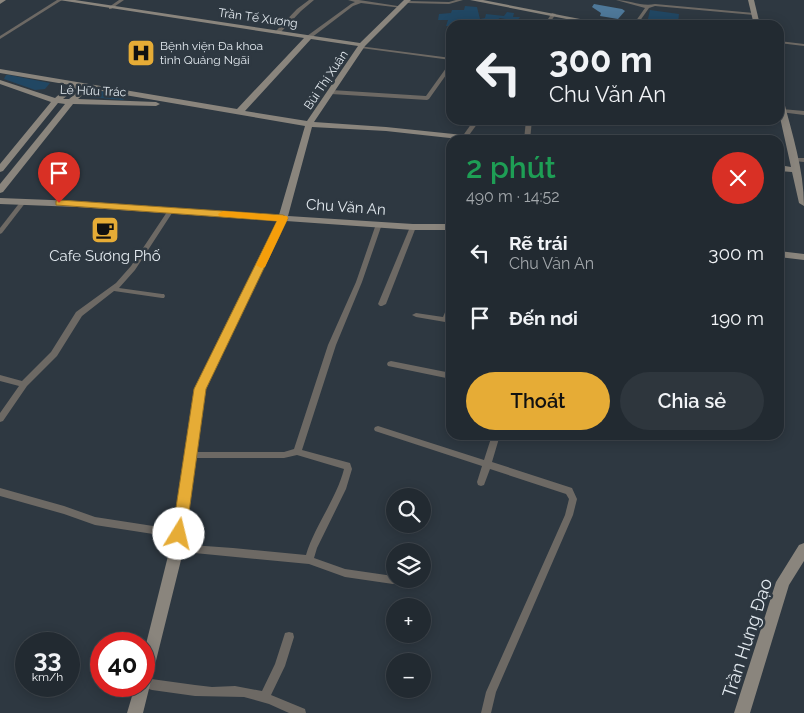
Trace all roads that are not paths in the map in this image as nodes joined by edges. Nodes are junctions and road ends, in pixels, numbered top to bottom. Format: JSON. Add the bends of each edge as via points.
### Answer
{"nodes":[{"id":1,"x":61,"y":0,"type":"edge"},
{"id":2,"x":122,"y":0,"type":"edge"},
{"id":3,"x":312,"y":0,"type":"edge"},
{"id":4,"x":350,"y":0,"type":"edge"},
{"id":5,"x":461,"y":0,"type":"edge"},
{"id":6,"x":473,"y":0,"type":"edge"},
{"id":7,"x":618,"y":0,"type":"edge"},
{"id":8,"x":751,"y":0,"type":"edge"},
{"id":9,"x":359,"y":2,"type":"junction"},
{"id":10,"x":405,"y":3,"type":"edge"},
{"id":11,"x":655,"y":3,"type":"edge"},
{"id":12,"x":648,"y":7,"type":"junction"},
{"id":13,"x":110,"y":8,"type":"junction"},
{"id":14,"x":554,"y":14,"type":"junction"},
{"id":15,"x":754,"y":14,"type":"junction"},
{"id":16,"x":550,"y":20,"type":"edge"},
{"id":17,"x":577,"y":20,"type":"edge"},
{"id":18,"x":639,"y":20,"type":"edge"},
{"id":19,"x":756,"y":20,"type":"edge"},
{"id":20,"x":278,"y":32,"type":"junction"},
{"id":21,"x":309,"y":37,"type":"junction"},
{"id":22,"x":0,"y":38,"type":"edge"},
{"id":23,"x":784,"y":43,"type":"edge"},
{"id":24,"x":804,"y":45,"type":"edge"},
{"id":25,"x":362,"y":46,"type":"junction"},
{"id":26,"x":446,"y":58,"type":"edge"},
{"id":27,"x":0,"y":71,"type":"edge"},
{"id":28,"x":446,"y":72,"type":"edge"},
{"id":29,"x":0,"y":82,"type":"edge"},
{"id":30,"x":76,"y":84,"type":"junction"},
{"id":31,"x":89,"y":86,"type":"junction"},
{"id":32,"x":331,"y":92,"type":"junction"},
{"id":33,"x":56,"y":101,"type":"junction"},
{"id":34,"x":69,"y":103,"type":"junction"},
{"id":35,"x":188,"y":104,"type":"junction"},
{"id":36,"x":784,"y":111,"type":"edge"},
{"id":37,"x":238,"y":113,"type":"junction"},
{"id":38,"x":804,"y":113,"type":"edge"},
{"id":39,"x":784,"y":119,"type":"edge"},
{"id":40,"x":309,"y":124,"type":"junction"},
{"id":41,"x":446,"y":135,"type":"edge"},
{"id":42,"x":794,"y":160,"type":"junction"},
{"id":43,"x":804,"y":160,"type":"edge"},
{"id":44,"x":0,"y":169,"type":"edge"},
{"id":45,"x":784,"y":169,"type":"edge"},
{"id":46,"x":797,"y":170,"type":"junction"},
{"id":47,"x":0,"y":190,"type":"edge"},
{"id":48,"x":804,"y":200,"type":"edge"},
{"id":49,"x":0,"y":201,"type":"edge"},
{"id":50,"x":23,"y":202,"type":"junction"},
{"id":51,"x":171,"y":210,"type":"junction"},
{"id":52,"x":283,"y":218,"type":"junction"},
{"id":53,"x":379,"y":224,"type":"junction"},
{"id":54,"x":413,"y":227,"type":"junction"},
{"id":55,"x":446,"y":227,"type":"edge"},
{"id":56,"x":0,"y":232,"type":"edge"},
{"id":57,"x":784,"y":255,"type":"edge"},
{"id":58,"x":804,"y":257,"type":"edge"},
{"id":59,"x":113,"y":289,"type":"junction"},
{"id":60,"x":162,"y":296,"type":"dead end"},
{"id":61,"x":382,"y":304,"type":"dead end"},
{"id":62,"x":416,"y":314,"type":"dead end"},
{"id":63,"x":446,"y":320,"type":"edge"},
{"id":64,"x":390,"y":364,"type":"dead end"},
{"id":65,"x":446,"y":375,"type":"edge"},
{"id":66,"x":0,"y":378,"type":"edge"},
{"id":67,"x":24,"y":384,"type":"junction"},
{"id":68,"x":0,"y":419,"type":"edge"},
{"id":69,"x":378,"y":429,"type":"dead end"},
{"id":70,"x":494,"y":440,"type":"edge"},
{"id":71,"x":297,"y":452,"type":"junction"},
{"id":72,"x":191,"y":455,"type":"junction"},
{"id":73,"x":487,"y":465,"type":"junction"},
{"id":74,"x":481,"y":482,"type":"dead end"},
{"id":75,"x":0,"y":492,"type":"edge"},
{"id":76,"x":179,"y":534,"type":"junction"},
{"id":77,"x":177,"y":548,"type":"junction"},
{"id":78,"x":804,"y":549,"type":"edge"},
{"id":79,"x":309,"y":560,"type":"junction"},
{"id":80,"x":386,"y":579,"type":"edge"},
{"id":81,"x":155,"y":636,"type":"edge"},
{"id":82,"x":289,"y":637,"type":"dead end"},
{"id":83,"x":155,"y":685,"type":"edge"},
{"id":84,"x":139,"y":697,"type":"edge"},
{"id":85,"x":264,"y":698,"type":"junction"},
{"id":86,"x":135,"y":713,"type":"edge"},
{"id":87,"x":301,"y":713,"type":"edge"},
{"id":88,"x":486,"y":713,"type":"edge"},
{"id":89,"x":742,"y":713,"type":"edge"}],
"edges":[{"from":1,"to":13,"type":"street","name":"Trần Tế Xương"},
{"from":1,"to":22,"type":"street"},
{"from":2,"to":13,"type":"street"},
{"from":3,"to":20,"type":"street"},
{"from":4,"to":9,"type":"street"},
{"from":5,"to":10,"type":"street"},
{"from":6,"to":14,"type":"street"},
{"from":7,"to":12,"type":"street"},
{"from":8,"to":15,"type":"street"},
{"from":9,"to":10,"type":"street"},
{"from":9,"to":21,"type":"street"},
{"from":10,"to":25,"type":"street","name":"Bùi Thị Xuân"},
{"from":11,"to":12,"type":"street"},
{"from":11,"to":15,"type":"street"},
{"from":12,"to":18,"type":"street"},
{"from":13,"to":20,"type":"street","name":"Trần Tế Xương"},
{"from":14,"to":16,"type":"street"},
{"from":14,"to":17,"type":"street"},
{"from":15,"to":19,"type":"street"},
{"from":20,"to":21,"type":"street","name":"Trần Tế Xương"},
{"from":21,"to":25,"type":"street","name":"Trần Tế Xương"},
{"from":21,"to":37,"type":"street"},
{"from":23,"to":24,"type":"street"},
{"from":25,"to":26,"type":"street"},
{"from":25,"to":32,"type":"street","name":"Bùi Thị Xuân"},
{"from":27,"to":30,"type":"street","name":"Lê Hữu Trác"},
{"from":28,"to":32,"type":"street","via":[[427,98]]},
{"from":29,"to":33,"type":"street","name":"Lê Hữu Trác"},
{"from":30,"to":31,"type":"street","name":"Lê Hữu Trác"},
{"from":30,"to":33,"type":"street"},
{"from":31,"to":34,"type":"street"},
{"from":31,"to":35,"type":"street","name":"Lê Hữu Trác"},
{"from":32,"to":40,"type":"street","name":"Bùi Thị Xuân"},
{"from":33,"to":34,"type":"street","name":"Lê Hữu Trác"},
{"from":33,"to":44,"type":"street"},
{"from":34,"to":35,"type":"street","name":"Lê Hữu Trác"},
{"from":34,"to":47,"type":"street"},
{"from":35,"to":37,"type":"street","name":"Lê Hữu Trác"},
{"from":36,"to":38,"type":"street"},
{"from":37,"to":40,"type":"street","name":"Lê Hữu Trác"},
{"from":39,"to":42,"type":"street"},
{"from":40,"to":41,"type":"street","name":"Lê Hữu Trác"},
{"from":40,"to":52,"type":"street","name":"Bùi Thị Xuân"},
{"from":42,"to":43,"type":"street"},
{"from":42,"to":46,"type":"street"},
{"from":45,"to":46,"type":"street"},
{"from":46,"to":48,"type":"street"},
{"from":49,"to":50,"type":"street","name":"Chu Văn An"},
{"from":50,"to":51,"type":"street","name":"Chu Văn An"},
{"from":50,"to":56,"type":"street"},
{"from":51,"to":52,"type":"street","name":"Chu Văn An"},
{"from":51,"to":59,"type":"street","via":[[133,268]]},
{"from":52,"to":53,"type":"street","name":"Chu Văn An"},
{"from":52,"to":72,"type":"street","name":"Bùi Thị Xuân","via":[[200,389]]},
{"from":53,"to":54,"type":"street","name":"Chu Văn An"},
{"from":53,"to":71,"type":"street","via":[[327,358]]},
{"from":54,"to":55,"type":"street","name":"Chu Văn An"},
{"from":54,"to":61,"type":"street"},
{"from":57,"to":58,"type":"street"},
{"from":59,"to":60,"type":"street"},
{"from":59,"to":67,"type":"street","via":[[79,314],[54,354]]},
{"from":62,"to":63,"type":"street"},
{"from":64,"to":65,"type":"street"},
{"from":66,"to":67,"type":"street"},
{"from":67,"to":68,"type":"street"},
{"from":69,"to":73,"type":"street"},
{"from":70,"to":73,"type":"street"},
{"from":71,"to":72,"type":"street","via":[[284,456]]},
{"from":71,"to":79,"type":"street","via":[[348,468],[342,489]]},
{"from":72,"to":76,"type":"street","name":"Bùi Thị Xuân"},
{"from":73,"to":74,"type":"street"},
{"from":73,"to":88,"type":"street","via":[[570,491],[573,499],[569,515],[491,692]]},
{"from":75,"to":76,"type":"street","via":[[103,523]]},
{"from":76,"to":77,"type":"street","name":"Bùi Thị Xuân"},
{"from":77,"to":79,"type":"street"},
{"from":77,"to":81,"type":"street","name":"Bùi Thị Xuân"},
{"from":78,"to":89,"type":"street","name":"Trần Hưng Đạo","via":[[783,582]]},
{"from":79,"to":80,"type":"street","via":[[344,573]]},
{"from":82,"to":85,"type":"street","via":[[280,666]]},
{"from":83,"to":85,"type":"street","via":[[235,691]]},
{"from":84,"to":86,"type":"street","name":"Bùi Thị Xuân"},
{"from":85,"to":87,"type":"street"}]}
